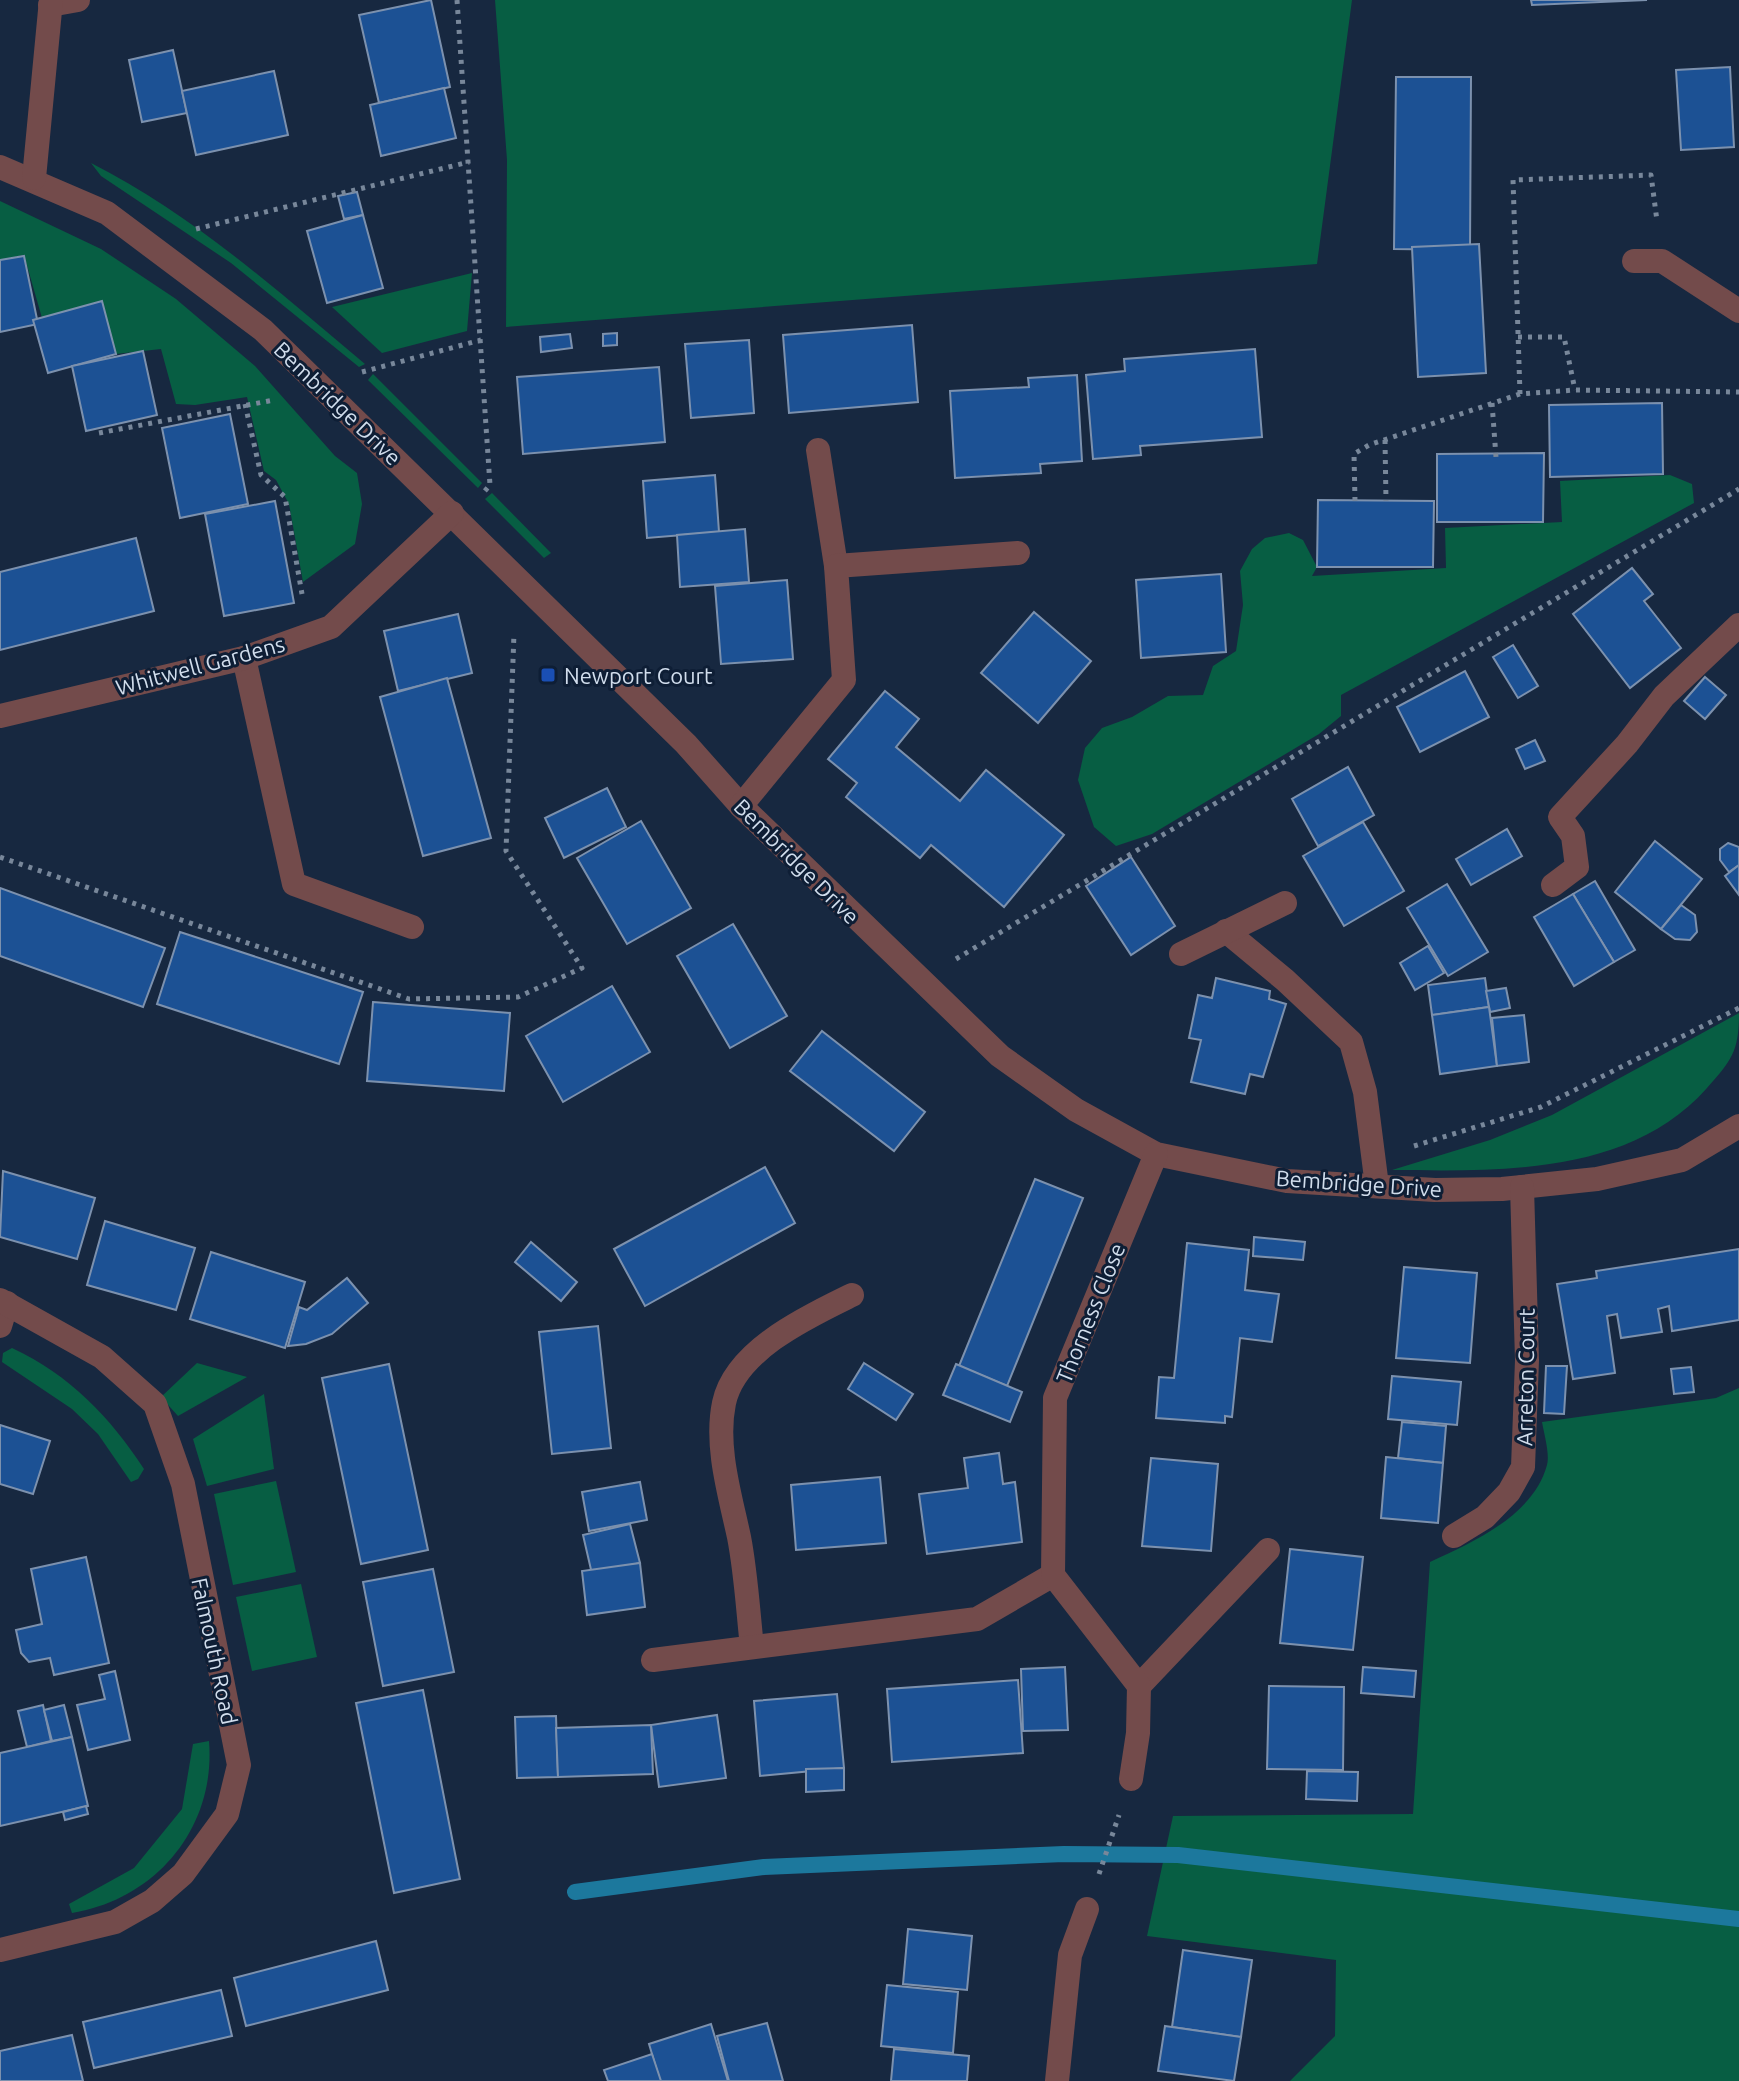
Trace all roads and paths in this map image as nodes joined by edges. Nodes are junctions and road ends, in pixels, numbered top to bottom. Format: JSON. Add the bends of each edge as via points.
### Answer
{"nodes":[{"id":1,"x":78,"y":0,"type":"edge"},
{"id":2,"x":457,"y":0,"type":"edge"},
{"id":3,"x":50,"y":3,"type":"edge"},
{"id":4,"x":469,"y":162,"type":"junction"},
{"id":5,"x":0,"y":167,"type":"edge"},
{"id":6,"x":34,"y":178,"type":"junction"},
{"id":7,"x":144,"y":242,"type":"junction"},
{"id":8,"x":1634,"y":261,"type":"dead end"},
{"id":9,"x":1662,"y":261,"type":"junction"},
{"id":10,"x":1739,"y":311,"type":"edge"},
{"id":11,"x":1518,"y":337,"type":"junction"},
{"id":12,"x":481,"y":340,"type":"junction"},
{"id":13,"x":1575,"y":390,"type":"junction"},
{"id":14,"x":327,"y":392,"type":"junction"},
{"id":15,"x":1739,"y":392,"type":"edge"},
{"id":16,"x":1520,"y":394,"type":"junction"},
{"id":17,"x":1492,"y":403,"type":"junction"},
{"id":18,"x":245,"y":404,"type":"junction"},
{"id":19,"x":99,"y":433,"type":"dead end"},
{"id":20,"x":1385,"y":440,"type":"junction"},
{"id":21,"x":818,"y":450,"type":"dead end"},
{"id":22,"x":1496,"y":457,"type":"dead end"},
{"id":23,"x":1739,"y":489,"type":"edge"},
{"id":24,"x":1355,"y":501,"type":"dead end"},
{"id":25,"x":1386,"y":501,"type":"dead end"},
{"id":26,"x":455,"y":516,"type":"junction"},
{"id":27,"x":1018,"y":553,"type":"dead end"},
{"id":28,"x":836,"y":566,"type":"junction"},
{"id":29,"x":1739,"y":625,"type":"edge"},
{"id":30,"x":308,"y":635,"type":"junction"},
{"id":31,"x":244,"y":658,"type":"junction"},
{"id":32,"x":0,"y":716,"type":"edge"},
{"id":33,"x":741,"y":806,"type":"junction"},
{"id":34,"x":1553,"y":885,"type":"dead end"},
{"id":35,"x":1285,"y":903,"type":"dead end"},
{"id":36,"x":412,"y":927,"type":"dead end"},
{"id":37,"x":1226,"y":931,"type":"junction"},
{"id":38,"x":1181,"y":954,"type":"dead end"},
{"id":39,"x":920,"y":980,"type":"junction"},
{"id":40,"x":1739,"y":1008,"type":"edge"},
{"id":41,"x":1739,"y":1126,"type":"edge"},
{"id":42,"x":1156,"y":1154,"type":"junction"},
{"id":43,"x":1374,"y":1156,"type":"junction"},
{"id":44,"x":1377,"y":1186,"type":"junction"},
{"id":45,"x":1522,"y":1187,"type":"junction"},
{"id":46,"x":852,"y":1295,"type":"dead end"},
{"id":47,"x":2,"y":1310,"type":"edge"},
{"id":48,"x":1454,"y":1536,"type":"dead end"},
{"id":49,"x":1268,"y":1550,"type":"dead end"},
{"id":50,"x":1053,"y":1575,"type":"junction"},
{"id":51,"x":752,"y":1647,"type":"junction"},
{"id":52,"x":653,"y":1660,"type":"dead end"},
{"id":53,"x":1139,"y":1686,"type":"junction"},
{"id":54,"x":1131,"y":1779,"type":"joint"},
{"id":55,"x":1087,"y":1909,"type":"joint"},
{"id":56,"x":0,"y":1950,"type":"edge"},
{"id":57,"x":1057,"y":2081,"type":"edge"}],
"edges":[{"from":1,"to":3,"type":"street"},
{"from":2,"to":4,"type":"path"},
{"from":3,"to":6,"type":"street"},
{"from":4,"to":7,"type":"path"},
{"from":4,"to":12,"type":"path"},
{"from":5,"to":6,"type":"street","name":"Bembridge Drive"},
{"from":6,"to":7,"type":"street","name":"Bembridge Drive","via":[[107,213]]},
{"from":7,"to":14,"type":"street","name":"Bembridge Drive","via":[[263,330]]},
{"from":8,"to":9,"type":"street"},
{"from":9,"to":10,"type":"street"},
{"from":9,"to":11,"type":"path","via":[[1651,175],[1513,180]]},
{"from":11,"to":13,"type":"path","via":[[1564,337]]},
{"from":11,"to":16,"type":"path"},
{"from":12,"to":14,"type":"path","via":[[345,377]]},
{"from":12,"to":26,"type":"path","via":[[490,485]]},
{"from":13,"to":15,"type":"path"},
{"from":13,"to":16,"type":"path"},
{"from":14,"to":18,"type":"path"},
{"from":14,"to":26,"type":"street","name":"Bembridge Drive"},
{"from":16,"to":17,"type":"path"},
{"from":17,"to":20,"type":"path"},
{"from":17,"to":22,"type":"path"},
{"from":18,"to":19,"type":"path"},
{"from":18,"to":30,"type":"path","via":[[261,475],[285,497]]},
{"from":20,"to":24,"type":"path","via":[[1354,454]]},
{"from":20,"to":25,"type":"path"},
{"from":21,"to":28,"type":"street"},
{"from":23,"to":39,"type":"path"},
{"from":26,"to":30,"type":"street","name":"Whitwell Gardens","via":[[331,627]]},
{"from":26,"to":33,"type":"street","name":"Bembridge Drive","via":[[686,744]]},
{"from":27,"to":28,"type":"street"},
{"from":28,"to":33,"type":"street","via":[[844,680]]},
{"from":29,"to":34,"type":"street","via":[[1664,696],[1560,817],[1573,836],[1577,867]]},
{"from":30,"to":31,"type":"street","name":"Whitwell Gardens"},
{"from":31,"to":32,"type":"street","name":"Whitwell Gardens"},
{"from":31,"to":36,"type":"street","via":[[294,884]]},
{"from":33,"to":39,"type":"street","name":"Bembridge Drive"},
{"from":35,"to":37,"type":"street"},
{"from":37,"to":38,"type":"street"},
{"from":37,"to":43,"type":"street","via":[[1351,1042]]},
{"from":39,"to":42,"type":"street","name":"Bembridge Drive","via":[[1000,1056],[1076,1110]]},
{"from":40,"to":43,"type":"path","via":[[1541,1107]]},
{"from":41,"to":45,"type":"street","name":"Bembridge Drive","via":[[1682,1160],[1597,1179]]},
{"from":42,"to":44,"type":"street","name":"Bembridge Drive","via":[[1287,1181]]},
{"from":42,"to":50,"type":"street","name":"Thorness Close","via":[[1055,1398]]},
{"from":43,"to":44,"type":"street"},
{"from":44,"to":45,"type":"street","name":"Bembridge Drive"},
{"from":45,"to":48,"type":"street","name":"Arreton Court","via":[[1527,1360],[1523,1467],[1485,1517]]},
{"from":46,"to":51,"type":"street","via":[[775,1337],[750,1359],[724,1402],[726,1481],[740,1541]]},
{"from":47,"to":56,"type":"street","name":"Falmouth Road","via":[[102,1357],[155,1404],[183,1484],[239,1765],[227,1814],[183,1874],[152,1901],[115,1922]]},
{"from":49,"to":53,"type":"street"},
{"from":50,"to":51,"type":"street","via":[[977,1619]]},
{"from":50,"to":53,"type":"street"},
{"from":51,"to":52,"type":"street"},
{"from":53,"to":54,"type":"street"},
{"from":54,"to":55,"type":"path"},
{"from":55,"to":57,"type":"street","via":[[1070,1955]]}]}
